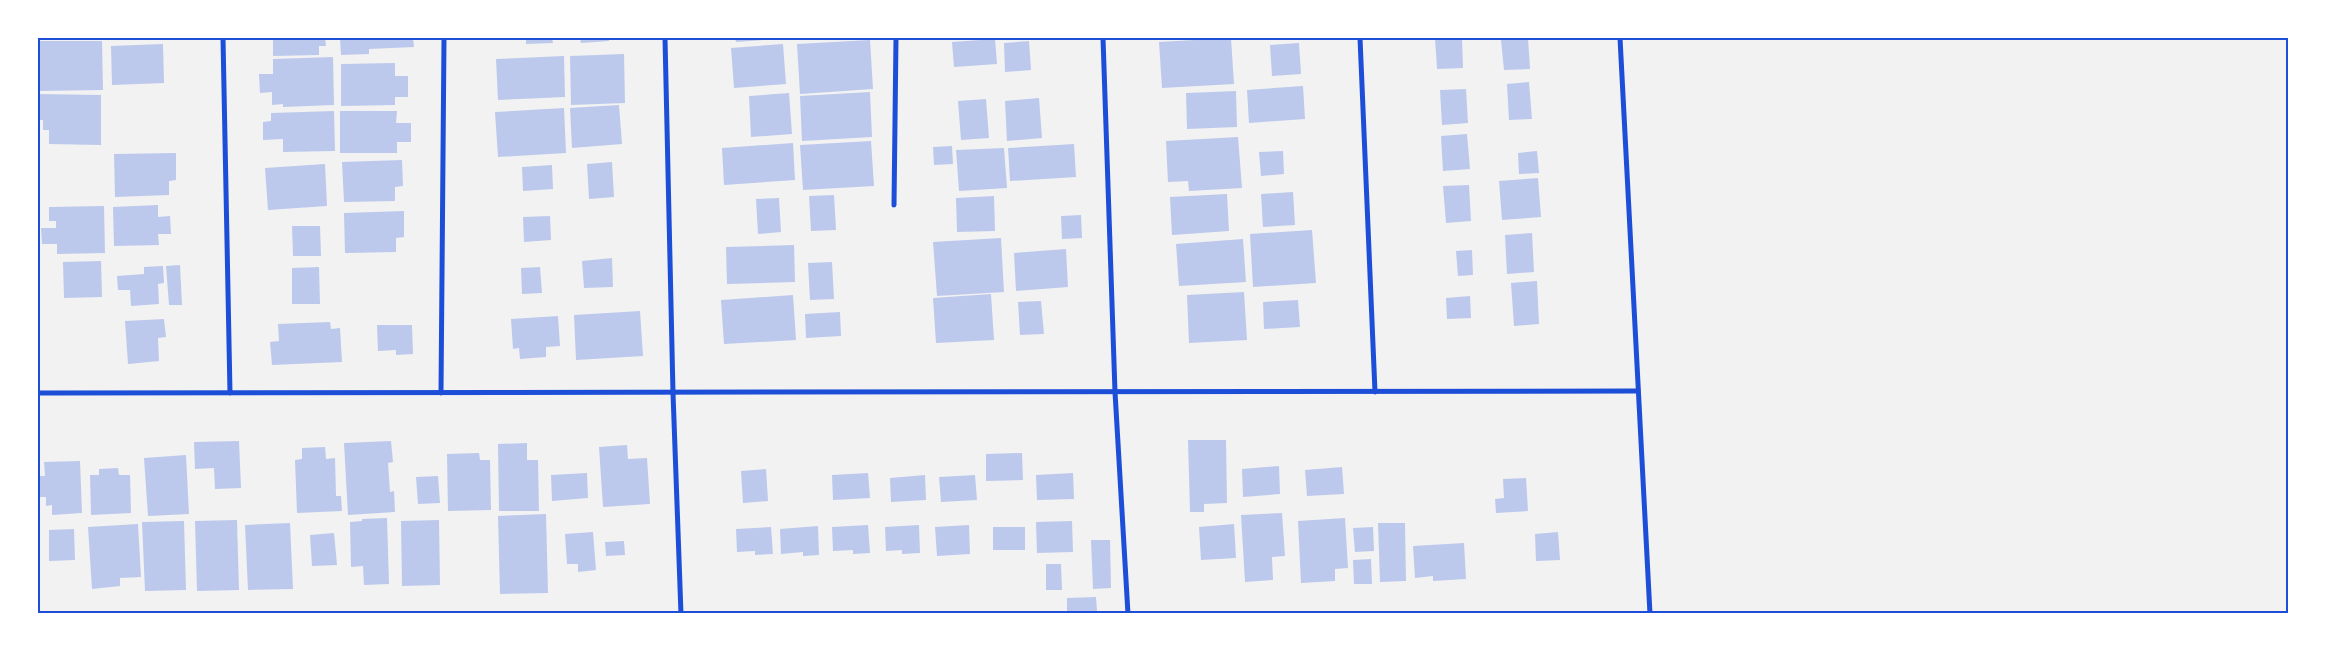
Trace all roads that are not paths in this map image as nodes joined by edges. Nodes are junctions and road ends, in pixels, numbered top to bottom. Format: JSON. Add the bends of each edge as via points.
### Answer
{"nodes":[{"id":1,"x":223,"y":38,"type":"edge"},
{"id":2,"x":444,"y":38,"type":"edge"},
{"id":3,"x":665,"y":38,"type":"edge"},
{"id":4,"x":896,"y":38,"type":"edge"},
{"id":5,"x":1103,"y":38,"type":"edge"},
{"id":6,"x":1360,"y":38,"type":"edge"},
{"id":7,"x":1620,"y":38,"type":"edge"},
{"id":8,"x":894,"y":205,"type":"dead end"},
{"id":9,"x":1638,"y":391,"type":"junction"},
{"id":10,"x":1115,"y":392,"type":"junction"},
{"id":11,"x":1375,"y":392,"type":"junction"},
{"id":12,"x":38,"y":393,"type":"edge"},
{"id":13,"x":230,"y":393,"type":"junction"},
{"id":14,"x":441,"y":393,"type":"junction"},
{"id":15,"x":673,"y":393,"type":"junction"},
{"id":16,"x":681,"y":614,"type":"edge"},
{"id":17,"x":1128,"y":614,"type":"edge"},
{"id":18,"x":1650,"y":614,"type":"edge"}],
"edges":[{"from":1,"to":13,"type":"street"},
{"from":2,"to":14,"type":"street"},
{"from":3,"to":15,"type":"street"},
{"from":4,"to":8,"type":"street"},
{"from":5,"to":10,"type":"street"},
{"from":6,"to":11,"type":"street"},
{"from":7,"to":9,"type":"street"},
{"from":9,"to":11,"type":"street"},
{"from":9,"to":18,"type":"street"},
{"from":10,"to":11,"type":"street"},
{"from":10,"to":15,"type":"street"},
{"from":10,"to":17,"type":"street"},
{"from":12,"to":13,"type":"street"},
{"from":13,"to":14,"type":"street"},
{"from":14,"to":15,"type":"street"},
{"from":15,"to":16,"type":"street"}]}
